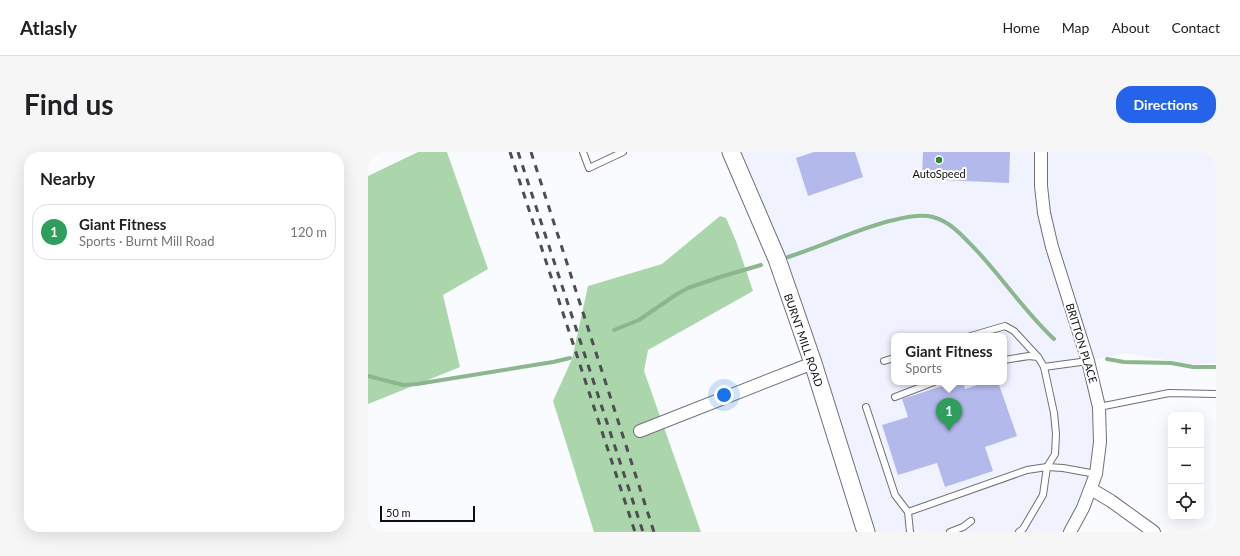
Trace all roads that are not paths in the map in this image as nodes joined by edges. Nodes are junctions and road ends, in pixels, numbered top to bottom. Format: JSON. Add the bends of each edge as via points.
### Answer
{"nodes":[{"id":1,"x":582,"y":152,"type":"edge"},
{"id":2,"x":623,"y":152,"type":"edge"},
{"id":3,"x":731,"y":152,"type":"edge"},
{"id":4,"x":1041,"y":152,"type":"edge"},
{"id":5,"x":981,"y":333,"type":"edge"},
{"id":6,"x":1038,"y":357,"type":"junction"},
{"id":7,"x":891,"y":359,"type":"edge"},
{"id":8,"x":1007,"y":360,"type":"edge"},
{"id":9,"x":884,"y":361,"type":"dead end"},
{"id":10,"x":1088,"y":361,"type":"junction"},
{"id":11,"x":813,"y":364,"type":"junction"},
{"id":12,"x":1044,"y":367,"type":"junction"},
{"id":13,"x":926,"y":385,"type":"edge"},
{"id":14,"x":1216,"y":394,"type":"edge"},
{"id":15,"x":895,"y":397,"type":"dead end"},
{"id":16,"x":866,"y":407,"type":"dead end"},
{"id":17,"x":1099,"y":407,"type":"junction"},
{"id":18,"x":640,"y":431,"type":"dead end"},
{"id":19,"x":1047,"y":467,"type":"junction"},
{"id":20,"x":1096,"y":474,"type":"junction"},
{"id":21,"x":1091,"y":489,"type":"junction"},
{"id":22,"x":908,"y":512,"type":"junction"},
{"id":23,"x":971,"y":521,"type":"dead end"},
{"id":24,"x":866,"y":532,"type":"edge"},
{"id":25,"x":910,"y":532,"type":"edge"},
{"id":26,"x":950,"y":532,"type":"edge"},
{"id":27,"x":1019,"y":532,"type":"edge"},
{"id":28,"x":1070,"y":532,"type":"edge"},
{"id":29,"x":1154,"y":532,"type":"edge"}],
"edges":[{"from":1,"to":2,"type":"lane","via":[[589,168]]},
{"from":3,"to":11,"type":"main road","name":"BURNT MILL ROAD","via":[[777,259]]},
{"from":4,"to":10,"type":"street","name":"BRITTON PLACE","via":[[1044,213],[1052,247]]},
{"from":5,"to":6,"type":"lane","via":[[1005,326],[1014,331]]},
{"from":6,"to":8,"type":"lane"},
{"from":6,"to":12,"type":"lane"},
{"from":7,"to":9,"type":"lane"},
{"from":10,"to":12,"type":"lane"},
{"from":10,"to":17,"type":"street","name":"BRITTON PLACE"},
{"from":11,"to":18,"type":"street"},
{"from":11,"to":24,"type":"main road","name":"BURNT MILL ROAD"},
{"from":12,"to":19,"type":"lane","via":[[1056,434],[1055,454]]},
{"from":13,"to":15,"type":"lane"},
{"from":14,"to":17,"type":"lane","via":[[1169,392]]},
{"from":16,"to":22,"type":"lane","via":[[895,495]]},
{"from":17,"to":20,"type":"street","name":"BRITTON PLACE","via":[[1100,442]]},
{"from":19,"to":20,"type":"lane"},
{"from":19,"to":22,"type":"lane","via":[[1027,470]]},
{"from":19,"to":27,"type":"lane","via":[[1043,495]]},
{"from":20,"to":21,"type":"street","name":"BRITTON PLACE"},
{"from":21,"to":28,"type":"street","name":"BRITTON PLACE"},
{"from":21,"to":29,"type":"street"},
{"from":22,"to":25,"type":"lane"},
{"from":23,"to":26,"type":"lane"}]}
